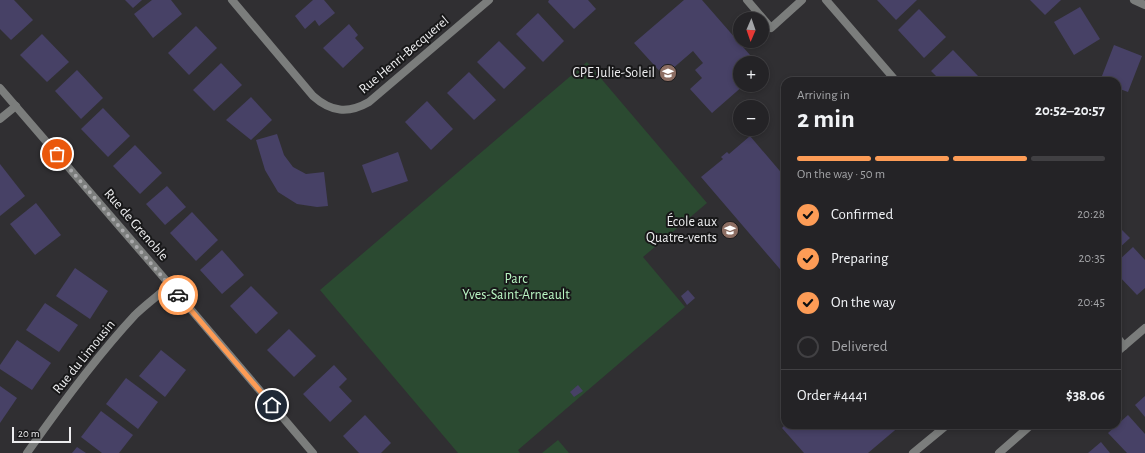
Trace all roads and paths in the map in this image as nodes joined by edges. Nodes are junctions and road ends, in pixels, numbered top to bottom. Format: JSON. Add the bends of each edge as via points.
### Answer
{"nodes":[{"id":1,"x":232,"y":0,"type":"edge"},
{"id":2,"x":489,"y":0,"type":"edge"},
{"id":3,"x":747,"y":0,"type":"edge"},
{"id":4,"x":802,"y":0,"type":"edge"},
{"id":5,"x":826,"y":0,"type":"edge"},
{"id":6,"x":1134,"y":0,"type":"edge"},
{"id":7,"x":1145,"y":5,"type":"edge"},
{"id":8,"x":893,"y":77,"type":"edge"},
{"id":9,"x":0,"y":88,"type":"edge"},
{"id":10,"x":16,"y":106,"type":"junction"},
{"id":11,"x":0,"y":119,"type":"edge"},
{"id":12,"x":170,"y":285,"type":"junction"},
{"id":13,"x":1145,"y":328,"type":"edge"},
{"id":14,"x":1121,"y":342,"type":"edge"},
{"id":15,"x":1124,"y":346,"type":"junction"},
{"id":16,"x":1121,"y":349,"type":"edge"},
{"id":17,"x":942,"y":429,"type":"edge"},
{"id":18,"x":1026,"y":429,"type":"edge"},
{"id":19,"x":27,"y":453,"type":"edge"},
{"id":20,"x":313,"y":453,"type":"edge"},
{"id":21,"x":913,"y":453,"type":"edge"},
{"id":22,"x":999,"y":453,"type":"edge"}],
"edges":[{"from":1,"to":2,"type":"street","name":"Rue Henri-Becquerel","via":[[313,96],[329,108],[340,110],[361,107],[369,102]]},
{"from":3,"to":4,"type":"street","via":[[771,28]]},
{"from":5,"to":8,"type":"street"},
{"from":6,"to":7,"type":"street"},
{"from":9,"to":10,"type":"street","name":"Rue de Grenoble"},
{"from":10,"to":11,"type":"street"},
{"from":10,"to":12,"type":"street","name":"Rue de Grenoble"},
{"from":12,"to":19,"type":"street","name":"Rue du Limousin","via":[[124,328],[72,391]]},
{"from":12,"to":20,"type":"street","name":"Rue de Grenoble"},
{"from":13,"to":15,"type":"street"},
{"from":14,"to":15,"type":"street"},
{"from":15,"to":16,"type":"street"},
{"from":17,"to":21,"type":"street"},
{"from":18,"to":22,"type":"street"}]}
